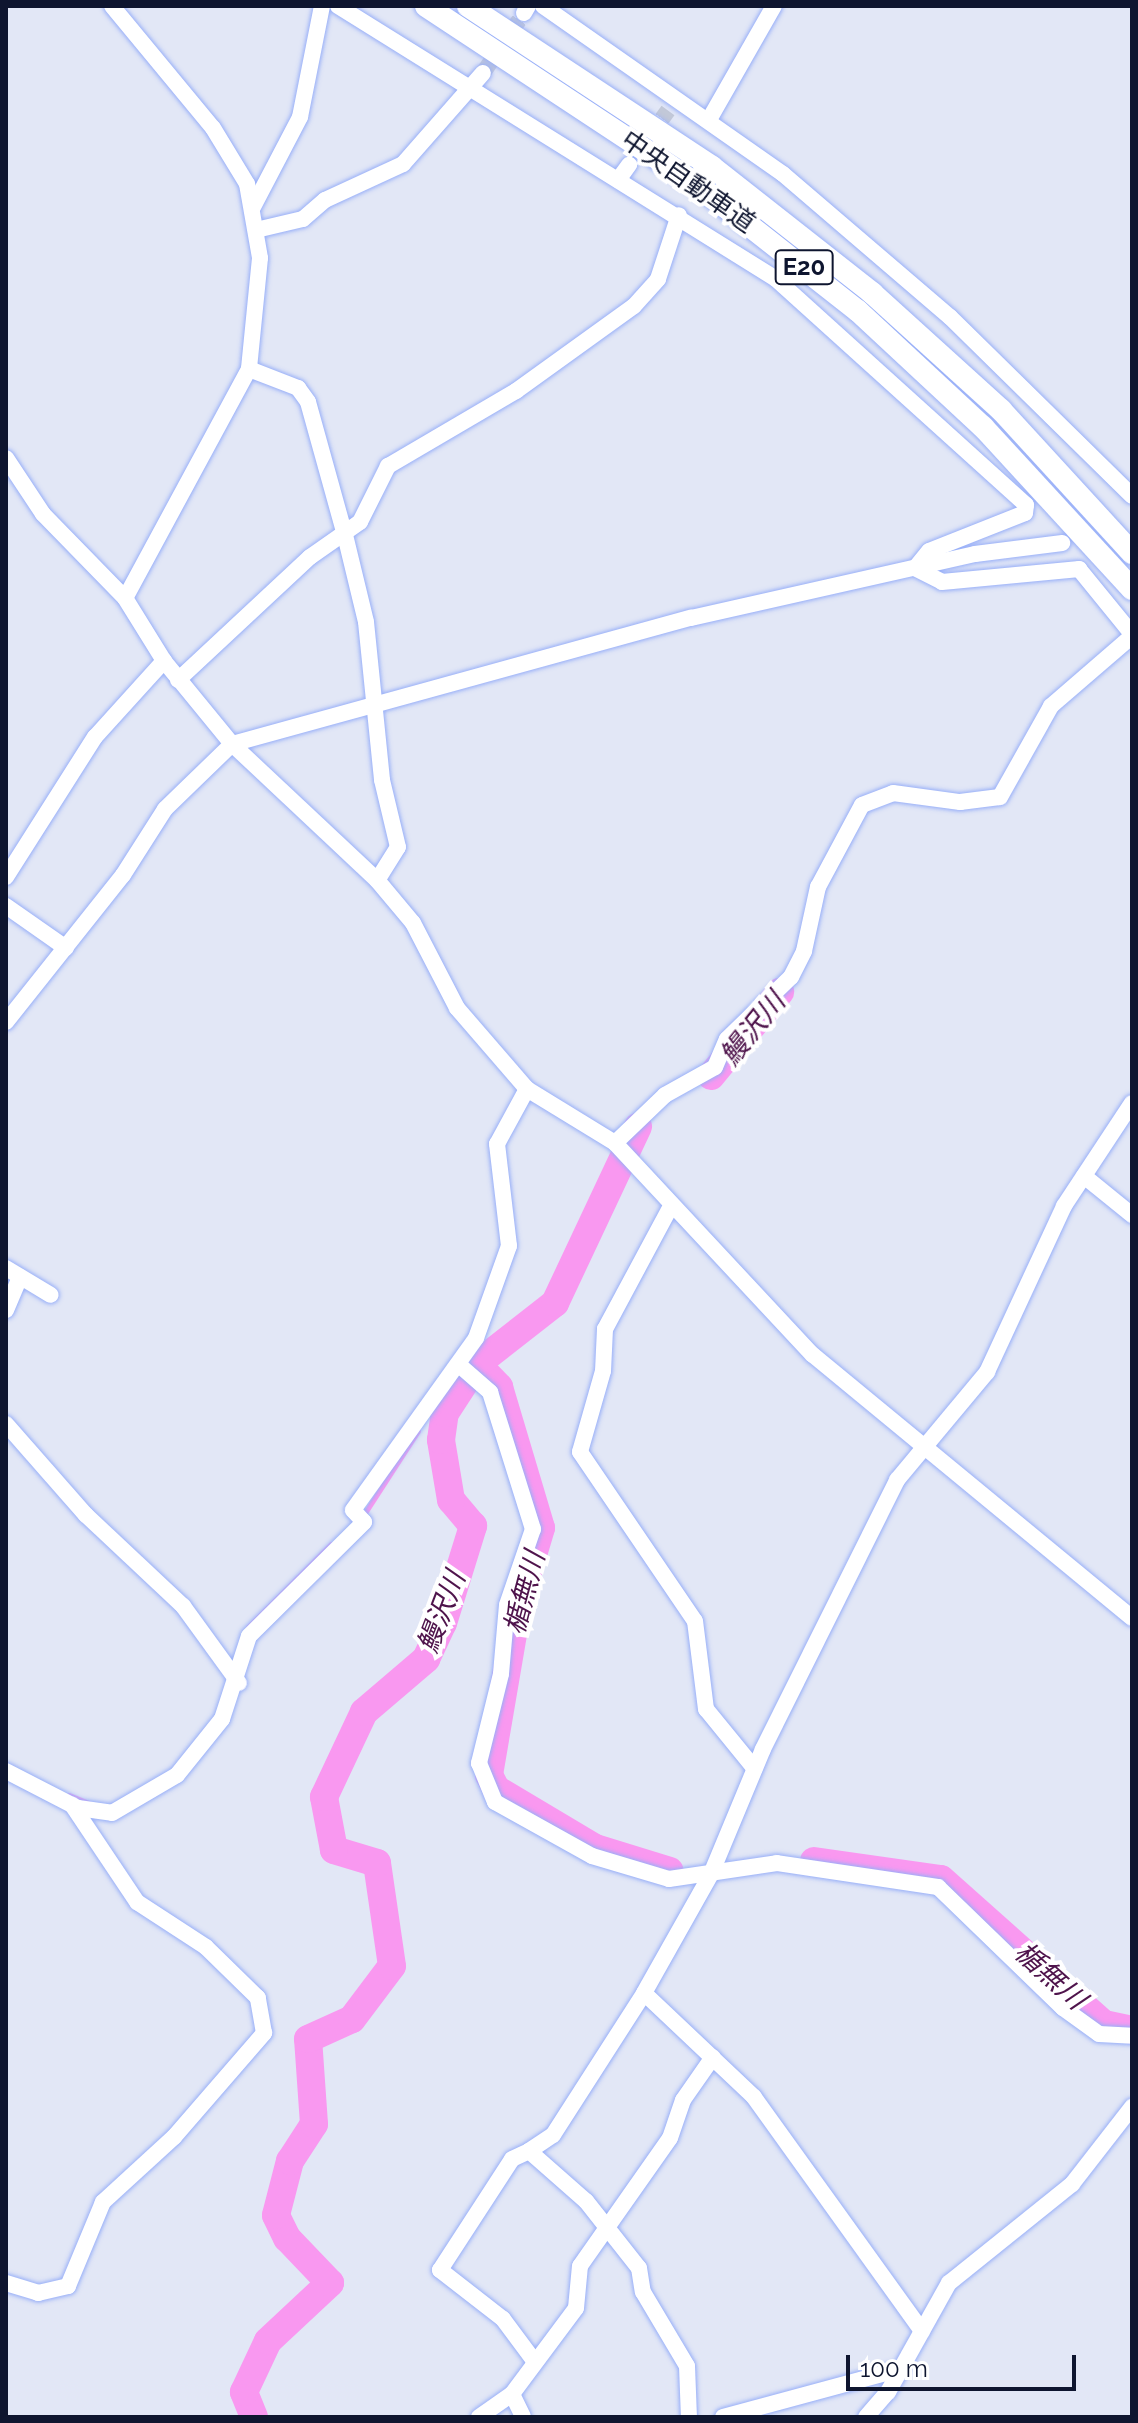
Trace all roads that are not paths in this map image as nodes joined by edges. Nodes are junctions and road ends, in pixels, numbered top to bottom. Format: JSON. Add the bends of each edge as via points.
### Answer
{"nodes":[{"id":1,"x":112,"y":6,"type":"edge"},
{"id":2,"x":322,"y":6,"type":"edge"},
{"id":3,"x":338,"y":6,"type":"edge"},
{"id":4,"x":426,"y":6,"type":"edge"},
{"id":5,"x":468,"y":6,"type":"edge"},
{"id":6,"x":543,"y":6,"type":"edge"},
{"id":7,"x":774,"y":6,"type":"edge"},
{"id":8,"x":483,"y":73,"type":"tunnel mouth"},
{"id":9,"x":470,"y":91,"type":"junction"},
{"id":10,"x":678,"y":94,"type":"junction"},
{"id":11,"x":668,"y":110,"type":"tunnel mouth"},
{"id":12,"x":710,"y":118,"type":"junction"},
{"id":13,"x":629,"y":165,"type":"dead end"},
{"id":14,"x":618,"y":180,"type":"junction"},
{"id":15,"x":253,"y":207,"type":"junction"},
{"id":16,"x":679,"y":215,"type":"junction"},
{"id":17,"x":256,"y":230,"type":"junction"},
{"id":18,"x":249,"y":369,"type":"junction"},
{"id":19,"x":6,"y":458,"type":"edge"},
{"id":20,"x":1132,"y":496,"type":"edge"},
{"id":21,"x":345,"y":535,"type":"junction"},
{"id":22,"x":1062,"y":543,"type":"dead end"},
{"id":23,"x":1132,"y":553,"type":"edge"},
{"id":24,"x":915,"y":568,"type":"junction"},
{"id":25,"x":1132,"y":589,"type":"edge"},
{"id":26,"x":125,"y":598,"type":"junction"},
{"id":27,"x":1132,"y":635,"type":"edge"},
{"id":28,"x":164,"y":661,"type":"junction"},
{"id":29,"x":178,"y":680,"type":"junction"},
{"id":30,"x":372,"y":702,"type":"junction"},
{"id":31,"x":232,"y":744,"type":"junction"},
{"id":32,"x":6,"y":877,"type":"edge"},
{"id":33,"x":377,"y":880,"type":"junction"},
{"id":34,"x":6,"y":906,"type":"edge"},
{"id":35,"x":66,"y":948,"type":"junction"},
{"id":36,"x":6,"y":1022,"type":"edge"},
{"id":37,"x":527,"y":1089,"type":"junction"},
{"id":38,"x":1132,"y":1103,"type":"edge"},
{"id":39,"x":615,"y":1143,"type":"junction"},
{"id":40,"x":1084,"y":1176,"type":"junction"},
{"id":41,"x":671,"y":1206,"type":"junction"},
{"id":42,"x":1132,"y":1215,"type":"edge"},
{"id":43,"x":13,"y":1273,"type":"edge"},
{"id":44,"x":51,"y":1295,"type":"dead end"},
{"id":45,"x":6,"y":1310,"type":"edge"},
{"id":46,"x":462,"y":1359,"type":"junction"},
{"id":47,"x":6,"y":1424,"type":"edge"},
{"id":48,"x":926,"y":1444,"type":"junction"},
{"id":49,"x":1132,"y":1618,"type":"edge"},
{"id":50,"x":239,"y":1683,"type":"junction"},
{"id":51,"x":755,"y":1769,"type":"junction"},
{"id":52,"x":6,"y":1771,"type":"edge"},
{"id":53,"x":72,"y":1805,"type":"junction"},
{"id":54,"x":711,"y":1874,"type":"junction"},
{"id":55,"x":644,"y":1993,"type":"junction"},
{"id":56,"x":1132,"y":2036,"type":"edge"},
{"id":57,"x":713,"y":2057,"type":"junction"},
{"id":58,"x":1132,"y":2107,"type":"edge"},
{"id":59,"x":529,"y":2151,"type":"junction"},
{"id":60,"x":606,"y":2229,"type":"junction"},
{"id":61,"x":6,"y":2283,"type":"edge"},
{"id":62,"x":922,"y":2331,"type":"junction"},
{"id":63,"x":532,"y":2358,"type":"junction"},
{"id":64,"x":901,"y":2369,"type":"junction"},
{"id":65,"x":512,"y":2394,"type":"junction"},
{"id":66,"x":479,"y":2417,"type":"edge"},
{"id":67,"x":523,"y":2417,"type":"edge"},
{"id":68,"x":689,"y":2417,"type":"edge"},
{"id":69,"x":723,"y":2417,"type":"edge"},
{"id":70,"x":866,"y":2417,"type":"edge"}],
"edges":[{"from":1,"to":15,"type":"street","via":[[213,128],[247,184]]},
{"from":2,"to":15,"type":"street","via":[[300,117]]},
{"from":3,"to":9,"type":"street"},
{"from":4,"to":25,"type":"highway","name":"中央自動車道","number":"E20","via":[[699,186],[858,311],[983,427]]},
{"from":5,"to":23,"type":"highway","name":"中央自動車道","number":"E20","via":[[712,167],[872,293],[1001,410]]},
{"from":6,"to":10,"type":"street"},
{"from":7,"to":12,"type":"street"},
{"from":8,"to":9,"type":"street"},
{"from":9,"to":14,"type":"street"},
{"from":9,"to":17,"type":"street","via":[[403,164],[325,200],[303,219]]},
{"from":10,"to":11,"type":"street"},
{"from":10,"to":12,"type":"street"},
{"from":12,"to":20,"type":"street","via":[[950,317]]},
{"from":13,"to":14,"type":"street"},
{"from":14,"to":16,"type":"street"},
{"from":15,"to":17,"type":"street"},
{"from":16,"to":21,"type":"street","via":[[658,279],[634,306],[461,427],[396,459],[372,504]]},
{"from":16,"to":24,"type":"street","via":[[841,333],[1026,505],[1025,513],[929,551]]},
{"from":17,"to":18,"type":"street","via":[[260,293]]},
{"from":18,"to":21,"type":"street","via":[[298,388],[308,402]]},
{"from":18,"to":26,"type":"street"},
{"from":19,"to":26,"type":"street","via":[[43,514]]},
{"from":21,"to":29,"type":"street"},
{"from":21,"to":30,"type":"street","via":[[366,622]]},
{"from":22,"to":24,"type":"street"},
{"from":24,"to":27,"type":"street","via":[[942,582],[1079,569]]},
{"from":24,"to":30,"type":"street"},
{"from":26,"to":28,"type":"street"},
{"from":27,"to":39,"type":"street","via":[[1051,706],[1000,797],[960,802],[893,793],[862,805],[818,887],[804,951],[791,977],[727,1039],[715,1067],[665,1095]]},
{"from":28,"to":29,"type":"street"},
{"from":28,"to":32,"type":"street","via":[[95,737]]},
{"from":29,"to":31,"type":"street"},
{"from":30,"to":31,"type":"street"},
{"from":30,"to":33,"type":"street","via":[[398,847]]},
{"from":31,"to":33,"type":"street"},
{"from":31,"to":35,"type":"street","via":[[165,809]]},
{"from":33,"to":37,"type":"street","via":[[413,923],[457,1008]]},
{"from":34,"to":35,"type":"street"},
{"from":35,"to":36,"type":"street"},
{"from":37,"to":39,"type":"street"},
{"from":37,"to":46,"type":"street","via":[[497,1144],[509,1246]]},
{"from":38,"to":40,"type":"street"},
{"from":39,"to":41,"type":"street"},
{"from":40,"to":42,"type":"street"},
{"from":40,"to":48,"type":"street","via":[[1005,1343],[965,1405]]},
{"from":41,"to":48,"type":"street","via":[[813,1355]]},
{"from":41,"to":51,"type":"street","via":[[605,1329],[603,1371],[580,1452],[695,1621],[706,1709]]},
{"from":43,"to":44,"type":"street"},
{"from":43,"to":45,"type":"street"},
{"from":46,"to":50,"type":"street","via":[[353,1510],[360,1519],[259,1622]]},
{"from":46,"to":54,"type":"street","via":[[490,1392],[533,1529],[507,1605],[479,1763],[488,1794],[592,1856],[669,1879]]},
{"from":47,"to":50,"type":"street","via":[[86,1515],[183,1606]]},
{"from":48,"to":49,"type":"street"},
{"from":48,"to":51,"type":"street","via":[[897,1480]]},
{"from":50,"to":53,"type":"street","via":[[204,1742],[146,1797],[112,1813]]},
{"from":51,"to":54,"type":"street"},
{"from":52,"to":53,"type":"street"},
{"from":53,"to":61,"type":"street","via":[[137,1902],[206,1947],[258,1998],[264,2033],[260,2046],[174,2137],[103,2202],[68,2286],[38,2293]]},
{"from":54,"to":55,"type":"street"},
{"from":54,"to":56,"type":"street","via":[[777,1863],[938,1887],[1063,2008],[1099,2034]]},
{"from":55,"to":57,"type":"street"},
{"from":55,"to":59,"type":"street","via":[[553,2135]]},
{"from":57,"to":60,"type":"street","via":[[683,2100],[670,2138]]},
{"from":57,"to":62,"type":"street","via":[[754,2097]]},
{"from":58,"to":62,"type":"street","via":[[1072,2184],[949,2283]]},
{"from":59,"to":60,"type":"street"},
{"from":59,"to":63,"type":"street","via":[[512,2159],[440,2270],[503,2319]]},
{"from":60,"to":63,"type":"street","via":[[576,2277],[576,2308]]},
{"from":60,"to":68,"type":"street","via":[[639,2268],[643,2292],[687,2366]]},
{"from":62,"to":64,"type":"street"},
{"from":63,"to":65,"type":"street"},
{"from":64,"to":69,"type":"street"},
{"from":64,"to":70,"type":"street"},
{"from":65,"to":66,"type":"street"},
{"from":65,"to":67,"type":"street"}]}
